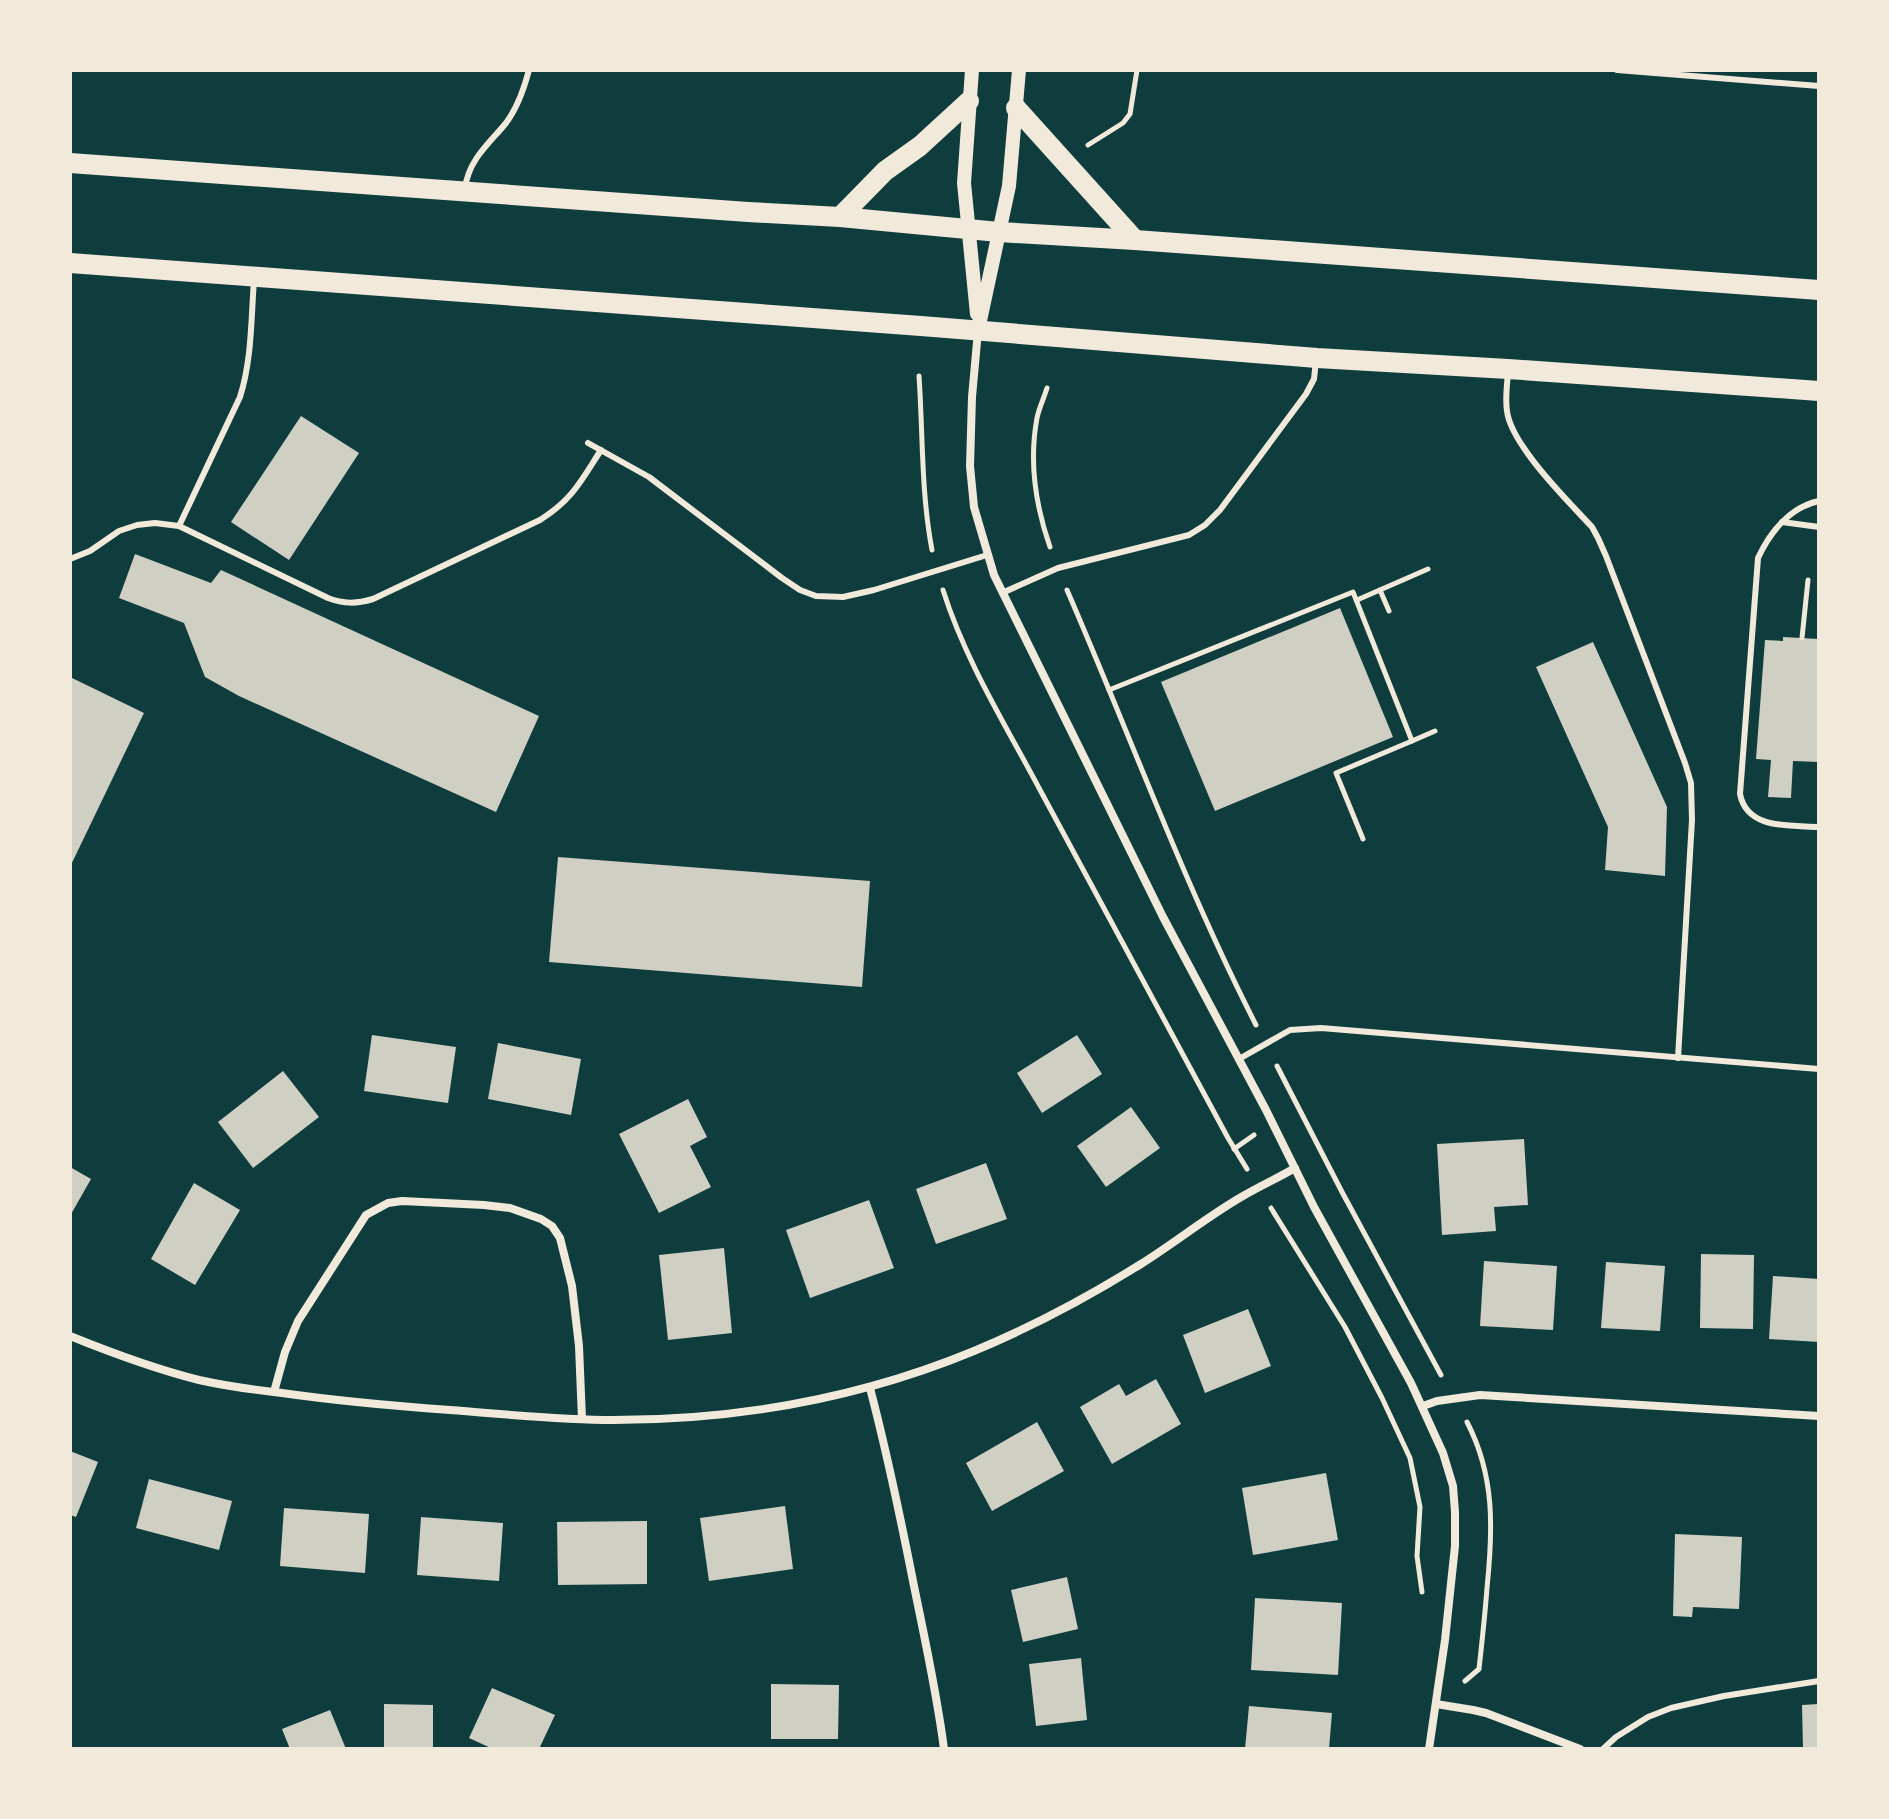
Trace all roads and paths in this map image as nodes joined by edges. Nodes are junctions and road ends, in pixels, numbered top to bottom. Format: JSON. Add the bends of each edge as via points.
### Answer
{"nodes":[{"id":1,"x":529,"y":70,"type":"edge"},
{"id":2,"x":972,"y":70,"type":"edge"},
{"id":3,"x":1019,"y":70,"type":"edge"},
{"id":4,"x":1137,"y":70,"type":"edge"},
{"id":5,"x":1617,"y":70,"type":"edge"},
{"id":6,"x":1819,"y":86,"type":"edge"},
{"id":7,"x":969,"y":101,"type":"junction"},
{"id":8,"x":1016,"y":108,"type":"junction"},
{"id":9,"x":1080,"y":150,"type":"dead end"},
{"id":10,"x":70,"y":163,"type":"edge"},
{"id":11,"x":465,"y":192,"type":"junction"},
{"id":12,"x":840,"y":217,"type":"junction"},
{"id":13,"x":969,"y":230,"type":"junction"},
{"id":14,"x":999,"y":232,"type":"junction"},
{"id":15,"x":1135,"y":240,"type":"junction"},
{"id":16,"x":70,"y":263,"type":"edge"},
{"id":17,"x":254,"y":277,"type":"junction"},
{"id":18,"x":1819,"y":290,"type":"edge"},
{"id":19,"x":978,"y":330,"type":"junction"},
{"id":20,"x":1317,"y":358,"type":"junction"},
{"id":21,"x":1508,"y":369,"type":"junction"},
{"id":22,"x":919,"y":376,"type":"dead end"},
{"id":23,"x":1047,"y":388,"type":"dead end"},
{"id":24,"x":1819,"y":391,"type":"edge"},
{"id":25,"x":588,"y":443,"type":"dead end"},
{"id":26,"x":601,"y":450,"type":"junction"},
{"id":27,"x":1035,"y":472,"type":"dead end"},
{"id":28,"x":924,"y":492,"type":"dead end"},
{"id":29,"x":1819,"y":501,"type":"edge"},
{"id":30,"x":1782,"y":522,"type":"junction"},
{"id":31,"x":179,"y":526,"type":"junction"},
{"id":32,"x":1819,"y":527,"type":"edge"},
{"id":33,"x":987,"y":555,"type":"junction"},
{"id":34,"x":70,"y":559,"type":"edge"},
{"id":35,"x":1428,"y":569,"type":"dead end"},
{"id":36,"x":1808,"y":580,"type":"dead end"},
{"id":37,"x":1380,"y":590,"type":"junction"},
{"id":38,"x":1002,"y":593,"type":"junction"},
{"id":39,"x":1357,"y":600,"type":"junction"},
{"id":40,"x":1311,"y":609,"type":"junction"},
{"id":41,"x":1389,"y":611,"type":"dead end"},
{"id":42,"x":1316,"y":618,"type":"dead end"},
{"id":43,"x":957,"y":628,"type":"dead end"},
{"id":44,"x":1085,"y":632,"type":"dead end"},
{"id":45,"x":1802,"y":638,"type":"dead end"},
{"id":46,"x":1109,"y":690,"type":"junction"},
{"id":47,"x":1435,"y":731,"type":"dead end"},
{"id":48,"x":1412,"y":741,"type":"junction"},
{"id":49,"x":1819,"y":827,"type":"edge"},
{"id":50,"x":1363,"y":839,"type":"dead end"},
{"id":51,"x":1247,"y":1007,"type":"dead end"},
{"id":52,"x":1678,"y":1058,"type":"junction"},
{"id":53,"x":1239,"y":1059,"type":"junction"},
{"id":54,"x":1819,"y":1069,"type":"edge"},
{"id":55,"x":1285,"y":1081,"type":"dead end"},
{"id":56,"x":1228,"y":1138,"type":"dead end"},
{"id":57,"x":1295,"y":1168,"type":"junction"},
{"id":58,"x":1283,"y":1227,"type":"dead end"},
{"id":59,"x":70,"y":1336,"type":"edge"},
{"id":60,"x":1437,"y":1369,"type":"dead end"},
{"id":61,"x":870,"y":1388,"type":"junction"},
{"id":62,"x":274,"y":1392,"type":"junction"},
{"id":63,"x":1423,"y":1406,"type":"junction"},
{"id":64,"x":1819,"y":1416,"type":"edge"},
{"id":65,"x":582,"y":1419,"type":"junction"},
{"id":66,"x":1476,"y":1438,"type":"dead end"},
{"id":67,"x":1417,"y":1556,"type":"dead end"},
{"id":68,"x":1479,"y":1669,"type":"dead end"},
{"id":69,"x":1819,"y":1681,"type":"edge"},
{"id":70,"x":1436,"y":1704,"type":"junction"},
{"id":71,"x":944,"y":1749,"type":"edge"},
{"id":72,"x":1429,"y":1749,"type":"edge"},
{"id":73,"x":1580,"y":1749,"type":"edge"},
{"id":74,"x":1603,"y":1749,"type":"edge"}],
"edges":[{"from":1,"to":11,"type":"lane","via":[[515,108],[471,167]]},
{"from":2,"to":7,"type":"street"},
{"from":3,"to":8,"type":"street"},
{"from":4,"to":9,"type":"path","via":[[1130,114]]},
{"from":5,"to":6,"type":"lane"},
{"from":7,"to":12,"type":"main road","via":[[885,171]]},
{"from":7,"to":13,"type":"street","via":[[964,183]]},
{"from":8,"to":14,"type":"street"},
{"from":8,"to":15,"type":"main road"},
{"from":10,"to":11,"type":"main road"},
{"from":11,"to":12,"type":"main road"},
{"from":12,"to":13,"type":"main road"},
{"from":13,"to":14,"type":"main road"},
{"from":13,"to":19,"type":"street"},
{"from":14,"to":15,"type":"main road"},
{"from":14,"to":19,"type":"street"},
{"from":15,"to":18,"type":"main road"},
{"from":16,"to":17,"type":"main road"},
{"from":17,"to":19,"type":"main road"},
{"from":17,"to":31,"type":"lane","via":[[242,389]]},
{"from":19,"to":20,"type":"main road"},
{"from":19,"to":33,"type":"street","via":[[970,466]]},
{"from":20,"to":21,"type":"main road"},
{"from":20,"to":38,"type":"lane","via":[[1306,394],[1205,525],[1189,535],[1058,568]]},
{"from":21,"to":24,"type":"main road"},
{"from":21,"to":52,"type":"lane","via":[[1506,410],[1516,438],[1598,538],[1691,783]]},
{"from":22,"to":28,"type":"path"},
{"from":23,"to":27,"type":"path","via":[[1035,433]]},
{"from":25,"to":26,"type":"lane"},
{"from":26,"to":31,"type":"lane","via":[[571,496],[540,520],[361,603],[328,598]]},
{"from":26,"to":33,"type":"lane","via":[[649,477],[782,578],[816,596],[874,590]]},
{"from":29,"to":30,"type":"lane"},
{"from":30,"to":32,"type":"lane"},
{"from":30,"to":49,"type":"lane","via":[[1758,558],[1740,794],[1747,813],[1766,822]]},
{"from":31,"to":34,"type":"lane","via":[[137,525]]},
{"from":33,"to":38,"type":"street"},
{"from":35,"to":37,"type":"path"},
{"from":36,"to":45,"type":"path"},
{"from":37,"to":39,"type":"path"},
{"from":37,"to":41,"type":"path"},
{"from":38,"to":53,"type":"street"},
{"from":39,"to":40,"type":"path","via":[[1353,592]]},
{"from":39,"to":48,"type":"path"},
{"from":40,"to":42,"type":"path"},
{"from":40,"to":46,"type":"path"},
{"from":43,"to":56,"type":"path"},
{"from":44,"to":46,"type":"path"},
{"from":46,"to":51,"type":"path"},
{"from":47,"to":48,"type":"path"},
{"from":48,"to":50,"type":"path","via":[[1336,773]]},
{"from":52,"to":53,"type":"lane","via":[[1311,1028],[1290,1030]]},
{"from":52,"to":54,"type":"lane"},
{"from":53,"to":57,"type":"street"},
{"from":55,"to":60,"type":"path"},
{"from":57,"to":61,"type":"street","via":[[1051,1315],[973,1351]]},
{"from":57,"to":63,"type":"street"},
{"from":58,"to":67,"type":"path","via":[[1345,1327],[1401,1435],[1420,1507]]},
{"from":59,"to":62,"type":"street","via":[[170,1372]]},
{"from":61,"to":65,"type":"street","via":[[722,1414]]},
{"from":61,"to":71,"type":"street"},
{"from":62,"to":65,"type":"street"},
{"from":62,"to":65,"type":"street","via":[[298,1321],[366,1215],[402,1201],[484,1205],[541,1219],[560,1238],[572,1286]]},
{"from":63,"to":64,"type":"street","via":[[1480,1395]]},
{"from":63,"to":70,"type":"street","via":[[1443,1453],[1455,1508]]},
{"from":66,"to":68,"type":"path","via":[[1487,1480],[1492,1539]]},
{"from":69,"to":74,"type":"lane","via":[[1671,1708],[1648,1717]]},
{"from":70,"to":72,"type":"street"},
{"from":70,"to":73,"type":"street","via":[[1486,1713]]}]}
